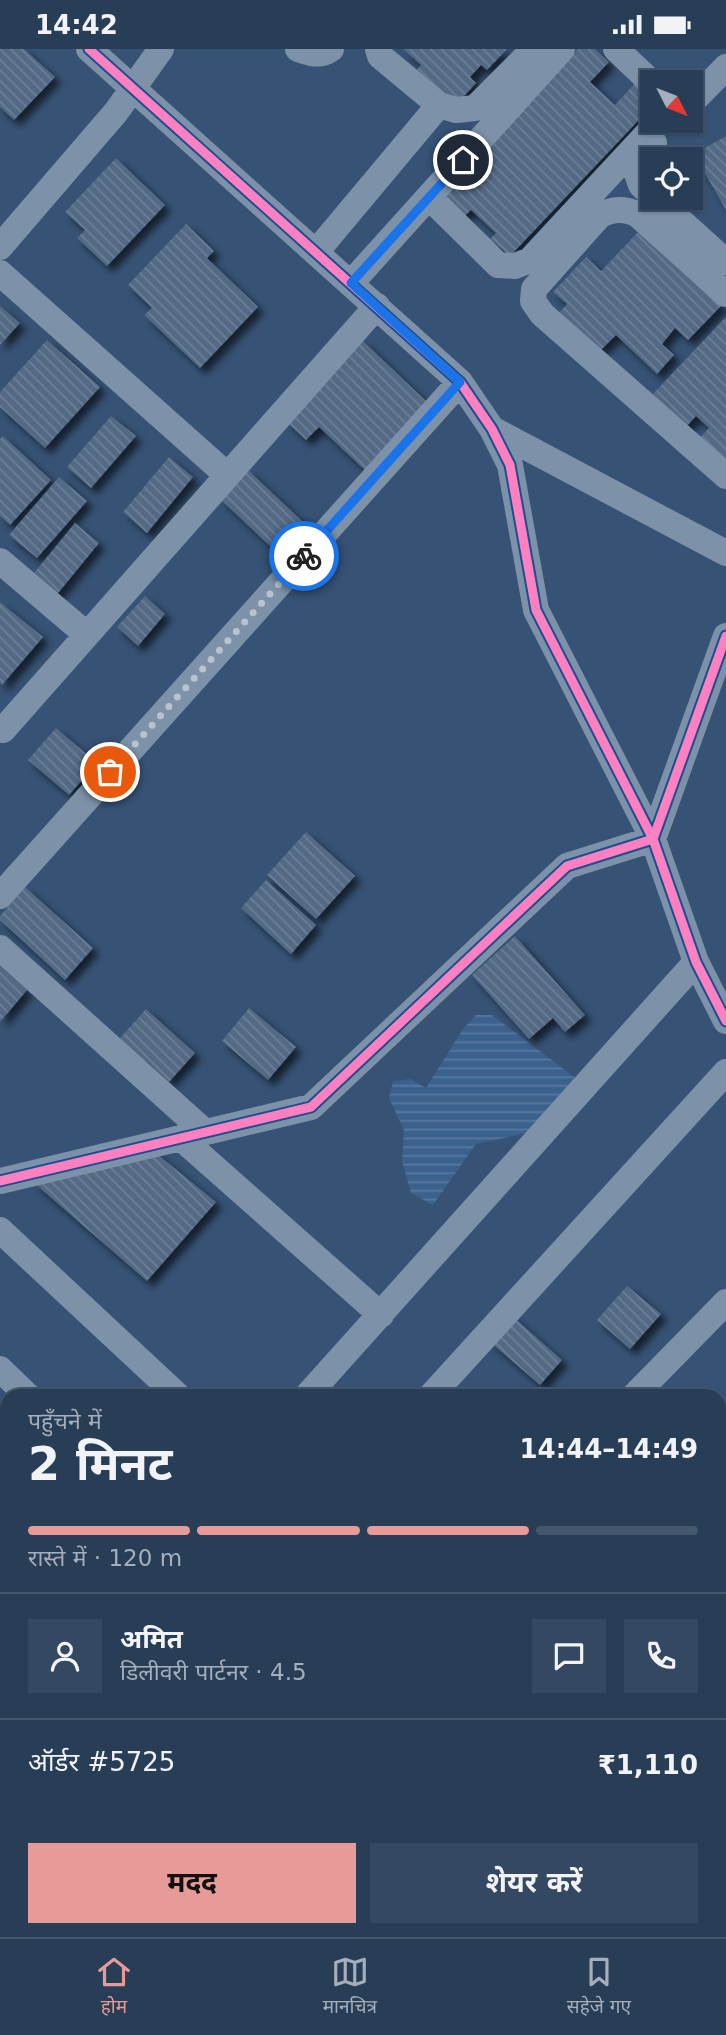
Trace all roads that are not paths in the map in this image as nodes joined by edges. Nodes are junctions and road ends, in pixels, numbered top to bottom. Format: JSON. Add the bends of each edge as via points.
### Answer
{"nodes":[{"id":1,"x":161,"y":49,"type":"edge"},
{"id":2,"x":298,"y":49,"type":"edge"},
{"id":3,"x":331,"y":49,"type":"edge"},
{"id":4,"x":378,"y":49,"type":"edge"},
{"id":5,"x":534,"y":49,"type":"edge"},
{"id":6,"x":562,"y":49,"type":"edge"},
{"id":7,"x":616,"y":49,"type":"edge"},
{"id":8,"x":99,"y":52,"type":"edge"},
{"id":9,"x":726,"y":67,"type":"edge"},
{"id":10,"x":640,"y":72,"type":"edge"},
{"id":11,"x":134,"y":89,"type":"junction"},
{"id":12,"x":704,"y":90,"type":"edge"},
{"id":13,"x":439,"y":104,"type":"junction"},
{"id":14,"x":648,"y":133,"type":"edge"},
{"id":15,"x":663,"y":133,"type":"edge"},
{"id":16,"x":650,"y":147,"type":"edge"},
{"id":17,"x":640,"y":160,"type":"edge"},
{"id":18,"x":640,"y":182,"type":"edge"},
{"id":19,"x":429,"y":197,"type":"junction"},
{"id":20,"x":668,"y":210,"type":"edge"},
{"id":21,"x":0,"y":247,"type":"edge"},
{"id":22,"x":316,"y":252,"type":"junction"},
{"id":23,"x":726,"y":262,"type":"edge"},
{"id":24,"x":0,"y":273,"type":"edge"},
{"id":25,"x":351,"y":283,"type":"junction"},
{"id":26,"x":726,"y":294,"type":"edge"},
{"id":27,"x":377,"y":306,"type":"junction"},
{"id":28,"x":460,"y":382,"type":"junction"},
{"id":29,"x":492,"y":429,"type":"junction"},
{"id":30,"x":227,"y":475,"type":"junction"},
{"id":31,"x":726,"y":475,"type":"edge"},
{"id":32,"x":726,"y":553,"type":"edge"},
{"id":33,"x":0,"y":561,"type":"edge"},
{"id":34,"x":86,"y":634,"type":"junction"},
{"id":35,"x":726,"y":636,"type":"edge"},
{"id":36,"x":3,"y":730,"type":"dead end"},
{"id":37,"x":653,"y":839,"type":"junction"},
{"id":38,"x":0,"y":896,"type":"edge"},
{"id":39,"x":0,"y":948,"type":"edge"},
{"id":40,"x":696,"y":962,"type":"junction"},
{"id":41,"x":726,"y":1021,"type":"edge"},
{"id":42,"x":726,"y":1072,"type":"edge"},
{"id":43,"x":193,"y":1135,"type":"junction"},
{"id":44,"x":0,"y":1181,"type":"edge"},
{"id":45,"x":0,"y":1230,"type":"edge"},
{"id":46,"x":726,"y":1301,"type":"edge"},
{"id":47,"x":381,"y":1315,"type":"junction"},
{"id":48,"x":0,"y":1369,"type":"edge"},
{"id":49,"x":21,"y":1389,"type":"edge"},
{"id":50,"x":171,"y":1389,"type":"edge"},
{"id":51,"x":313,"y":1389,"type":"edge"},
{"id":52,"x":437,"y":1389,"type":"edge"},
{"id":53,"x":642,"y":1389,"type":"edge"}],
"edges":[{"from":1,"to":11,"type":"street"},
{"from":2,"to":3,"type":"street","via":[[312,54]]},
{"from":4,"to":13,"type":"street","via":[[380,56]]},
{"from":5,"to":13,"type":"street","via":[[475,108],[456,110]]},
{"from":6,"to":19,"type":"street"},
{"from":7,"to":10,"type":"street"},
{"from":8,"to":11,"type":"street"},
{"from":9,"to":12,"type":"street"},
{"from":11,"to":21,"type":"street"},
{"from":11,"to":22,"type":"street"},
{"from":13,"to":22,"type":"street"},
{"from":14,"to":19,"type":"street","via":[[530,260],[515,266],[498,265]]},
{"from":15,"to":16,"type":"street"},
{"from":17,"to":18,"type":"street","via":[[636,170]]},
{"from":19,"to":25,"type":"street"},
{"from":20,"to":23,"type":"street"},
{"from":22,"to":25,"type":"street"},
{"from":24,"to":30,"type":"street"},
{"from":25,"to":27,"type":"street"},
{"from":26,"to":31,"type":"street","via":[[637,214],[625,209],[600,215],[534,289],[533,301],[542,314]]},
{"from":27,"to":28,"type":"street"},
{"from":27,"to":30,"type":"street"},
{"from":28,"to":29,"type":"street"},
{"from":28,"to":38,"type":"street"},
{"from":29,"to":32,"type":"street"},
{"from":29,"to":37,"type":"street","via":[[510,465],[536,610]]},
{"from":30,"to":34,"type":"street"},
{"from":33,"to":34,"type":"street"},
{"from":34,"to":36,"type":"street"},
{"from":35,"to":37,"type":"street"},
{"from":37,"to":40,"type":"street"},
{"from":37,"to":43,"type":"street","via":[[567,866],[311,1107]]},
{"from":39,"to":43,"type":"street"},
{"from":40,"to":41,"type":"street"},
{"from":40,"to":47,"type":"street"},
{"from":42,"to":52,"type":"street"},
{"from":43,"to":44,"type":"street"},
{"from":43,"to":47,"type":"street"},
{"from":45,"to":50,"type":"street"},
{"from":46,"to":53,"type":"street"},
{"from":47,"to":51,"type":"street"},
{"from":48,"to":49,"type":"street"}]}
